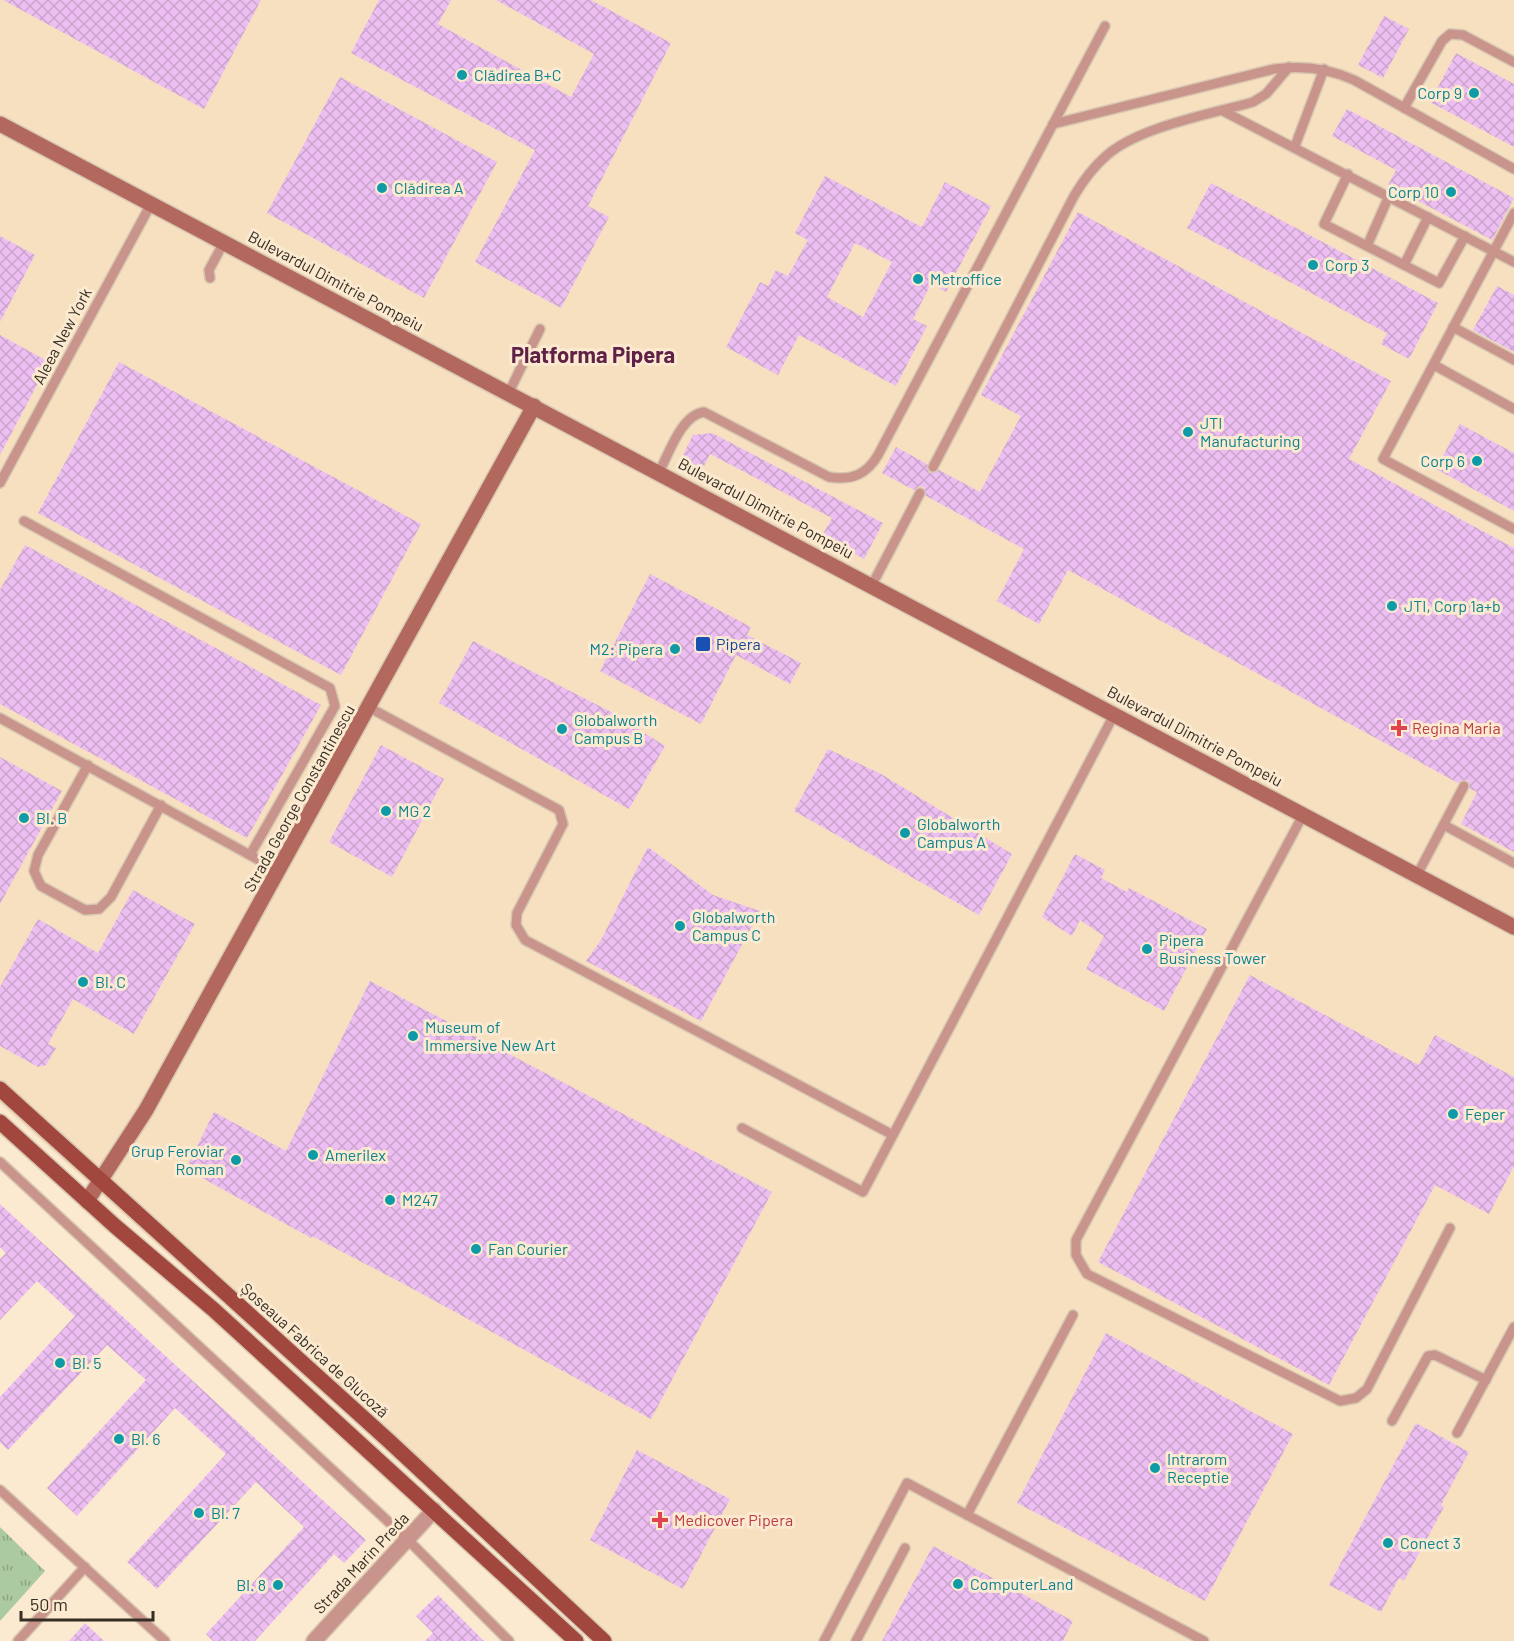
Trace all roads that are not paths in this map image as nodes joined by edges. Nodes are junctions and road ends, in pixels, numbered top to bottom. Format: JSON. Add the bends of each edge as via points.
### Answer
{"nodes":[{"id":1,"x":1105,"y":26,"type":"dead end"},
{"id":2,"x":1514,"y":62,"type":"edge"},
{"id":3,"x":1289,"y":67,"type":"junction"},
{"id":4,"x":1324,"y":69,"type":"junction"},
{"id":5,"x":1404,"y":108,"type":"junction"},
{"id":6,"x":1223,"y":111,"type":"junction"},
{"id":7,"x":0,"y":123,"type":"edge"},
{"id":8,"x":1053,"y":124,"type":"junction"},
{"id":9,"x":1295,"y":146,"type":"junction"},
{"id":10,"x":1514,"y":169,"type":"edge"},
{"id":11,"x":1348,"y":174,"type":"junction"},
{"id":12,"x":1389,"y":196,"type":"junction"},
{"id":13,"x":151,"y":204,"type":"junction"},
{"id":14,"x":1514,"y":213,"type":"edge"},
{"id":15,"x":1428,"y":217,"type":"junction"},
{"id":16,"x":1465,"y":236,"type":"junction"},
{"id":17,"x":224,"y":242,"type":"junction"},
{"id":18,"x":1367,"y":246,"type":"junction"},
{"id":19,"x":1494,"y":251,"type":"junction"},
{"id":20,"x":1514,"y":262,"type":"edge"},
{"id":21,"x":1404,"y":265,"type":"junction"},
{"id":22,"x":207,"y":274,"type":"dead end"},
{"id":23,"x":1453,"y":327,"type":"junction"},
{"id":24,"x":540,"y":329,"type":"dead end"},
{"id":25,"x":1514,"y":360,"type":"edge"},
{"id":26,"x":1434,"y":364,"type":"junction"},
{"id":27,"x":509,"y":393,"type":"junction"},
{"id":28,"x":534,"y":406,"type":"junction"},
{"id":29,"x":1514,"y":408,"type":"edge"},
{"id":30,"x":0,"y":461,"type":"edge"},
{"id":31,"x":9,"y":466,"type":"junction"},
{"id":32,"x":933,"y":467,"type":"dead end"},
{"id":33,"x":659,"y":472,"type":"junction"},
{"id":34,"x":0,"y":483,"type":"edge"},
{"id":35,"x":920,"y":493,"type":"dead end"},
{"id":36,"x":24,"y":520,"type":"dead end"},
{"id":37,"x":1514,"y":529,"type":"edge"},
{"id":38,"x":872,"y":585,"type":"junction"},
{"id":39,"x":370,"y":708,"type":"junction"},
{"id":40,"x":1115,"y":713,"type":"junction"},
{"id":41,"x":0,"y":718,"type":"edge"},
{"id":42,"x":88,"y":765,"type":"junction"},
{"id":43,"x":1464,"y":786,"type":"dead end"},
{"id":44,"x":161,"y":805,"type":"junction"},
{"id":45,"x":1304,"y":815,"type":"junction"},
{"id":46,"x":1444,"y":825,"type":"junction"},
{"id":47,"x":250,"y":855,"type":"junction"},
{"id":48,"x":1514,"y":863,"type":"edge"},
{"id":49,"x":279,"y":871,"type":"junction"},
{"id":50,"x":1417,"y":875,"type":"junction"},
{"id":51,"x":1514,"y":927,"type":"edge"},
{"id":52,"x":0,"y":1089,"type":"edge"},
{"id":53,"x":0,"y":1122,"type":"edge"},
{"id":54,"x":741,"y":1128,"type":"dead end"},
{"id":55,"x":893,"y":1135,"type":"junction"},
{"id":56,"x":0,"y":1162,"type":"edge"},
{"id":57,"x":102,"y":1180,"type":"junction"},
{"id":58,"x":87,"y":1201,"type":"junction"},
{"id":59,"x":1450,"y":1228,"type":"dead end"},
{"id":60,"x":1073,"y":1315,"type":"dead end"},
{"id":61,"x":1514,"y":1327,"type":"edge"},
{"id":62,"x":1486,"y":1380,"type":"junction"},
{"id":63,"x":1392,"y":1421,"type":"dead end"},
{"id":64,"x":1457,"y":1433,"type":"dead end"},
{"id":65,"x":0,"y":1490,"type":"edge"},
{"id":66,"x":434,"y":1510,"type":"junction"},
{"id":67,"x":967,"y":1515,"type":"junction"},
{"id":68,"x":407,"y":1539,"type":"junction"},
{"id":69,"x":905,"y":1548,"type":"dead end"},
{"id":70,"x":85,"y":1567,"type":"junction"},
{"id":71,"x":18,"y":1641,"type":"edge"},
{"id":72,"x":165,"y":1641,"type":"edge"},
{"id":73,"x":314,"y":1641,"type":"edge"},
{"id":74,"x":509,"y":1641,"type":"edge"},
{"id":75,"x":576,"y":1641,"type":"edge"},
{"id":76,"x":604,"y":1641,"type":"edge"},
{"id":77,"x":824,"y":1641,"type":"edge"},
{"id":78,"x":856,"y":1641,"type":"edge"},
{"id":79,"x":1204,"y":1641,"type":"edge"}],
"edges":[{"from":1,"to":8,"type":"lane"},
{"from":2,"to":5,"type":"lane","via":[[1463,35],[1450,34],[1442,41]]},
{"from":3,"to":4,"type":"lane"},
{"from":3,"to":6,"type":"lane","via":[[1266,94]]},
{"from":3,"to":8,"type":"lane"},
{"from":4,"to":5,"type":"lane","via":[[1354,80]]},
{"from":4,"to":9,"type":"lane"},
{"from":5,"to":10,"type":"lane"},
{"from":6,"to":9,"type":"lane"},
{"from":6,"to":32,"type":"lane","via":[[1143,134],[1122,144],[1094,168],[1074,196]]},
{"from":7,"to":13,"type":"street","name":"Bulevardul Dimitrie Pompeiu"},
{"from":8,"to":33,"type":"lane","via":[[878,455],[865,472],[849,478],[829,477],[704,412],[686,423]]},
{"from":9,"to":11,"type":"lane"},
{"from":11,"to":12,"type":"lane"},
{"from":11,"to":18,"type":"lane","via":[[1324,224]]},
{"from":12,"to":15,"type":"lane"},
{"from":12,"to":18,"type":"lane"},
{"from":13,"to":17,"type":"street","name":"Bulevardul Dimitrie Pompeiu"},
{"from":13,"to":31,"type":"lane","name":"Aleea New York"},
{"from":14,"to":19,"type":"lane"},
{"from":15,"to":16,"type":"lane"},
{"from":15,"to":21,"type":"lane"},
{"from":16,"to":19,"type":"lane"},
{"from":16,"to":21,"type":"lane","via":[[1439,283]]},
{"from":17,"to":22,"type":"lane"},
{"from":17,"to":27,"type":"street","name":"Bulevardul Dimitrie Pompeiu"},
{"from":18,"to":21,"type":"lane"},
{"from":19,"to":20,"type":"lane"},
{"from":19,"to":23,"type":"lane"},
{"from":23,"to":25,"type":"lane"},
{"from":23,"to":26,"type":"lane"},
{"from":24,"to":27,"type":"lane"},
{"from":26,"to":29,"type":"lane"},
{"from":26,"to":37,"type":"lane","via":[[1383,459]]},
{"from":27,"to":28,"type":"street","name":"Bulevardul Dimitrie Pompeiu"},
{"from":28,"to":33,"type":"street","name":"Bulevardul Dimitrie Pompeiu"},
{"from":28,"to":39,"type":"street","name":"Strada George Constantinescu"},
{"from":30,"to":31,"type":"lane"},
{"from":31,"to":34,"type":"lane","name":"Aleea New York"},
{"from":33,"to":38,"type":"street","name":"Bulevardul Dimitrie Pompeiu"},
{"from":35,"to":38,"type":"lane"},
{"from":36,"to":47,"type":"lane","via":[[330,688],[335,706]]},
{"from":38,"to":40,"type":"street","name":"Bulevardul Dimitrie Pompeiu"},
{"from":39,"to":49,"type":"street","name":"Strada George Constantinescu"},
{"from":39,"to":55,"type":"lane","via":[[559,810],[563,824],[517,913],[516,925],[525,940]]},
{"from":40,"to":45,"type":"street","name":"Bulevardul Dimitrie Pompeiu"},
{"from":40,"to":55,"type":"lane"},
{"from":41,"to":42,"type":"lane"},
{"from":42,"to":44,"type":"lane"},
{"from":42,"to":44,"type":"lane","via":[[38,855],[34,871],[41,886],[50,891],[85,910],[99,909],[111,897]]},
{"from":43,"to":46,"type":"lane"},
{"from":44,"to":47,"type":"lane"},
{"from":45,"to":50,"type":"street","name":"Bulevardul Dimitrie Pompeiu"},
{"from":45,"to":59,"type":"lane","via":[[1076,1240],[1076,1256],[1087,1274],[1340,1401],[1348,1401],[1367,1389]]},
{"from":46,"to":48,"type":"lane"},
{"from":46,"to":50,"type":"lane"},
{"from":47,"to":49,"type":"lane"},
{"from":49,"to":57,"type":"street","name":"Strada George Constantinescu","via":[[146,1110]]},
{"from":50,"to":51,"type":"street","name":"Bulevardul Dimitrie Pompeiu"},
{"from":52,"to":57,"type":"main road","name":"Șoseaua Fabrica de Glucoză"},
{"from":53,"to":58,"type":"main road"},
{"from":54,"to":55,"type":"lane","via":[[863,1192]]},
{"from":56,"to":68,"type":"lane"},
{"from":57,"to":58,"type":"street","name":"Strada George Constantinescu"},
{"from":57,"to":76,"type":"main road","name":"Șoseaua Fabrica de Glucoză"},
{"from":58,"to":66,"type":"main road","via":[[214,1310]]},
{"from":60,"to":67,"type":"lane"},
{"from":61,"to":62,"type":"lane"},
{"from":62,"to":63,"type":"lane","via":[[1435,1354],[1428,1356]]},
{"from":62,"to":64,"type":"lane"},
{"from":65,"to":70,"type":"lane"},
{"from":66,"to":68,"type":"street","name":"Strada Marin Preda"},
{"from":66,"to":75,"type":"main road"},
{"from":67,"to":77,"type":"lane","via":[[907,1483]]},
{"from":67,"to":79,"type":"lane"},
{"from":68,"to":73,"type":"street","name":"Strada Marin Preda"},
{"from":68,"to":74,"type":"lane"},
{"from":69,"to":78,"type":"lane"},
{"from":70,"to":71,"type":"lane"},
{"from":70,"to":72,"type":"lane"}]}
